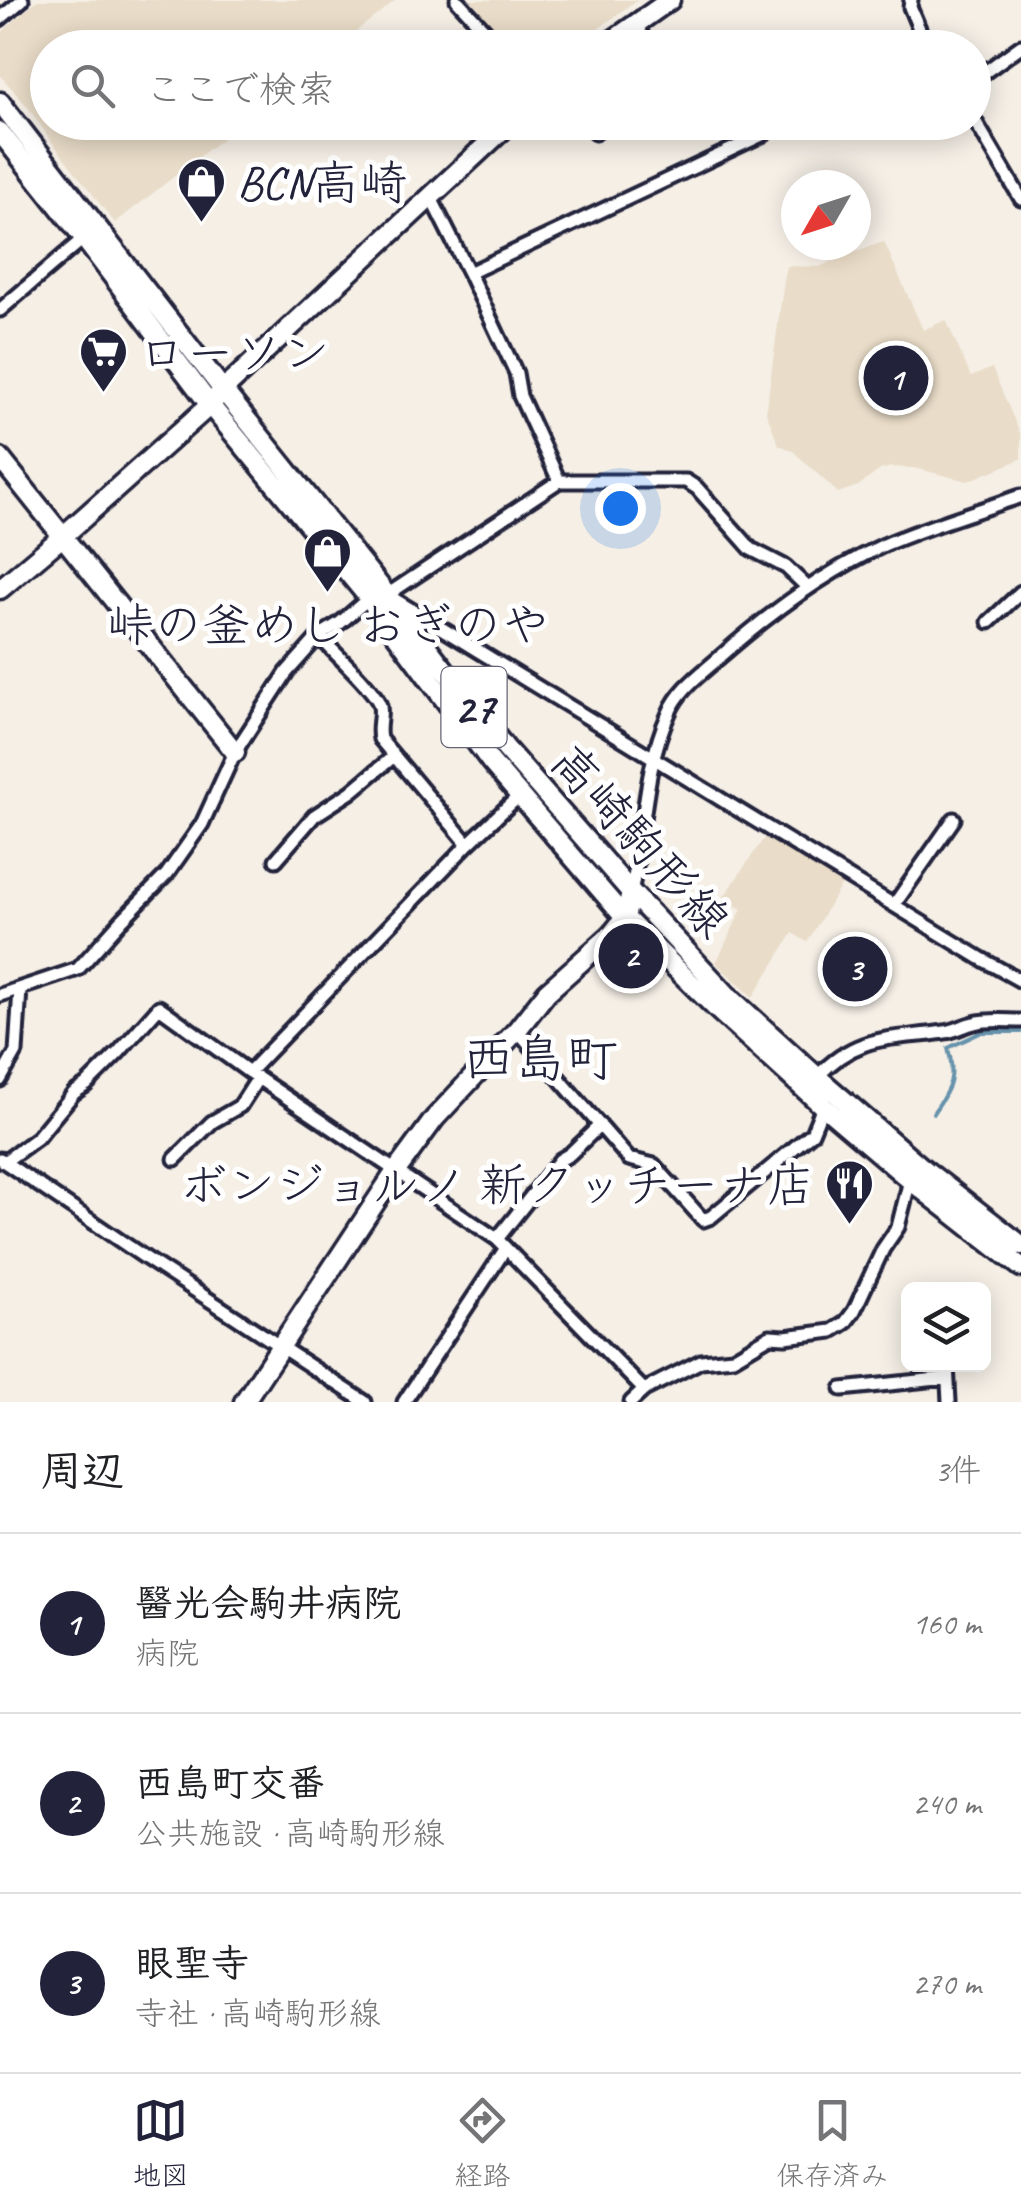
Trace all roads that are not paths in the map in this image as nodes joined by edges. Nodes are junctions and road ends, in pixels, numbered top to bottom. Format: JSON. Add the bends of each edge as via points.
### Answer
{"nodes":[{"id":1,"x":22,"y":0,"type":"edge"},
{"id":2,"x":456,"y":0,"type":"edge"},
{"id":3,"x":911,"y":0,"type":"edge"},
{"id":4,"x":667,"y":1,"type":"edge"},
{"id":5,"x":0,"y":18,"type":"edge"},
{"id":6,"x":636,"y":24,"type":"junction"},
{"id":7,"x":484,"y":30,"type":"edge"},
{"id":8,"x":628,"y":30,"type":"edge"},
{"id":9,"x":640,"y":30,"type":"edge"},
{"id":10,"x":920,"y":30,"type":"edge"},
{"id":11,"x":1021,"y":46,"type":"edge"},
{"id":12,"x":991,"y":68,"type":"edge"},
{"id":13,"x":0,"y":102,"type":"edge"},
{"id":14,"x":0,"y":132,"type":"edge"},
{"id":15,"x":492,"y":140,"type":"edge"},
{"id":16,"x":751,"y":140,"type":"edge"},
{"id":17,"x":986,"y":140,"type":"edge"},
{"id":18,"x":431,"y":198,"type":"junction"},
{"id":19,"x":1021,"y":199,"type":"edge"},
{"id":20,"x":84,"y":238,"type":"junction"},
{"id":21,"x":470,"y":274,"type":"junction"},
{"id":22,"x":0,"y":310,"type":"edge"},
{"id":23,"x":223,"y":390,"type":"junction"},
{"id":24,"x":210,"y":405,"type":"junction"},
{"id":25,"x":0,"y":458,"type":"edge"},
{"id":26,"x":559,"y":481,"type":"junction"},
{"id":27,"x":1021,"y":496,"type":"edge"},
{"id":28,"x":62,"y":537,"type":"junction"},
{"id":29,"x":808,"y":588,"type":"junction"},
{"id":30,"x":0,"y":589,"type":"edge"},
{"id":31,"x":1021,"y":592,"type":"edge"},
{"id":32,"x":378,"y":596,"type":"junction"},
{"id":33,"x":989,"y":622,"type":"dead end"},
{"id":34,"x":319,"y":636,"type":"junction"},
{"id":35,"x":235,"y":752,"type":"junction"},
{"id":36,"x":394,"y":756,"type":"junction"},
{"id":37,"x":654,"y":757,"type":"junction"},
{"id":38,"x":520,"y":795,"type":"junction"},
{"id":39,"x":954,"y":818,"type":"dead end"},
{"id":40,"x":468,"y":844,"type":"junction"},
{"id":41,"x":276,"y":860,"type":"dead end"},
{"id":42,"x":631,"y":892,"type":"junction"},
{"id":43,"x":894,"y":904,"type":"junction"},
{"id":44,"x":625,"y":918,"type":"junction"},
{"id":45,"x":1018,"y":974,"type":"edge"},
{"id":46,"x":20,"y":989,"type":"junction"},
{"id":47,"x":0,"y":995,"type":"edge"},
{"id":48,"x":1021,"y":1021,"type":"edge"},
{"id":49,"x":517,"y":1030,"type":"junction"},
{"id":50,"x":253,"y":1075,"type":"junction"},
{"id":51,"x":816,"y":1076,"type":"junction"},
{"id":52,"x":0,"y":1080,"type":"edge"},
{"id":53,"x":823,"y":1106,"type":"junction"},
{"id":54,"x":600,"y":1125,"type":"junction"},
{"id":55,"x":175,"y":1159,"type":"dead end"},
{"id":56,"x":2,"y":1160,"type":"edge"},
{"id":57,"x":396,"y":1171,"type":"junction"},
{"id":58,"x":910,"y":1180,"type":"junction"},
{"id":59,"x":502,"y":1243,"type":"junction"},
{"id":60,"x":1021,"y":1245,"type":"edge"},
{"id":61,"x":1021,"y":1267,"type":"edge"},
{"id":62,"x":280,"y":1346,"type":"junction"},
{"id":63,"x":940,"y":1372,"type":"edge"},
{"id":64,"x":946,"y":1372,"type":"edge"},
{"id":65,"x":842,"y":1389,"type":"dead end"},
{"id":66,"x":644,"y":1390,"type":"junction"},
{"id":67,"x":244,"y":1402,"type":"edge"},
{"id":68,"x":365,"y":1402,"type":"edge"},
{"id":69,"x":404,"y":1402,"type":"edge"},
{"id":70,"x":631,"y":1402,"type":"edge"},
{"id":71,"x":949,"y":1402,"type":"edge"}],
"edges":[{"from":1,"to":5,"type":"street"},
{"from":2,"to":7,"type":"street"},
{"from":3,"to":10,"type":"street"},
{"from":4,"to":6,"type":"main road"},
{"from":6,"to":8,"type":"main road"},
{"from":6,"to":9,"type":"street"},
{"from":11,"to":12,"type":"street"},
{"from":13,"to":23,"type":"main road","name":"高崎駒形線","number":"27"},
{"from":14,"to":20,"type":"main road","name":"高崎駒形線","number":"27"},
{"from":15,"to":18,"type":"main road"},
{"from":16,"to":21,"type":"street"},
{"from":17,"to":19,"type":"street"},
{"from":18,"to":21,"type":"street"},
{"from":18,"to":23,"type":"main road"},
{"from":20,"to":22,"type":"street"},
{"from":20,"to":24,"type":"main road","name":"高崎駒形線","number":"27"},
{"from":21,"to":26,"type":"street"},
{"from":23,"to":24,"type":"main road"},
{"from":23,"to":32,"type":"main road","name":"高崎駒形線","number":"27"},
{"from":24,"to":28,"type":"main road"},
{"from":24,"to":32,"type":"main road","name":"高崎駒形線","number":"27"},
{"from":25,"to":28,"type":"main road"},
{"from":26,"to":29,"type":"street","via":[[686,480],[751,549]]},
{"from":26,"to":32,"type":"street"},
{"from":27,"to":29,"type":"street","via":[[884,545]]},
{"from":28,"to":30,"type":"main road"},
{"from":28,"to":35,"type":"main road"},
{"from":29,"to":37,"type":"street","via":[[756,625],[675,700]]},
{"from":31,"to":33,"type":"street"},
{"from":32,"to":34,"type":"street"},
{"from":32,"to":37,"type":"street"},
{"from":32,"to":38,"type":"main road","name":"高崎駒形線","number":"27"},
{"from":32,"to":42,"type":"main road","name":"高崎駒形線","number":"27"},
{"from":34,"to":35,"type":"street","via":[[286,672]]},
{"from":34,"to":36,"type":"street","via":[[374,694],[380,739]]},
{"from":35,"to":46,"type":"street","via":[[202,824],[167,874],[78,969]]},
{"from":36,"to":40,"type":"street"},
{"from":36,"to":41,"type":"street","via":[[314,816]]},
{"from":37,"to":42,"type":"street"},
{"from":37,"to":43,"type":"street"},
{"from":38,"to":40,"type":"street"},
{"from":38,"to":44,"type":"main road","name":"高崎駒形線","number":"27"},
{"from":39,"to":43,"type":"street"},
{"from":40,"to":50,"type":"street"},
{"from":42,"to":44,"type":"main road"},
{"from":42,"to":51,"type":"main road","name":"高崎駒形線","number":"27","via":[[727,995]]},
{"from":43,"to":45,"type":"street"},
{"from":44,"to":49,"type":"main road"},
{"from":44,"to":53,"type":"main road","name":"高崎駒形線","number":"27"},
{"from":46,"to":47,"type":"street"},
{"from":46,"to":52,"type":"street","via":[[16,1052]]},
{"from":48,"to":51,"type":"street","via":[[976,1022],[856,1046]]},
{"from":49,"to":54,"type":"street"},
{"from":49,"to":57,"type":"main road"},
{"from":50,"to":55,"type":"street","via":[[240,1106],[212,1122]]},
{"from":50,"to":56,"type":"street","via":[[159,1008],[37,1138]]},
{"from":50,"to":57,"type":"street"},
{"from":51,"to":60,"type":"main road","name":"高崎駒形線","number":"27"},
{"from":53,"to":54,"type":"street","via":[[812,1133],[703,1220],[654,1166],[630,1159]]},
{"from":53,"to":58,"type":"main road","name":"高崎駒形線","number":"27"},
{"from":54,"to":59,"type":"street","via":[[560,1160]]},
{"from":56,"to":62,"type":"street"},
{"from":57,"to":59,"type":"street"},
{"from":57,"to":62,"type":"main road"},
{"from":58,"to":61,"type":"main road","name":"高崎駒形線","number":"27"},
{"from":58,"to":66,"type":"street","via":[[898,1227],[845,1323],[770,1336],[734,1358],[701,1361]]},
{"from":59,"to":66,"type":"street"},
{"from":59,"to":69,"type":"street"},
{"from":62,"to":67,"type":"main road"},
{"from":62,"to":68,"type":"street"},
{"from":63,"to":65,"type":"street"},
{"from":64,"to":71,"type":"street"},
{"from":66,"to":70,"type":"street"}]}
